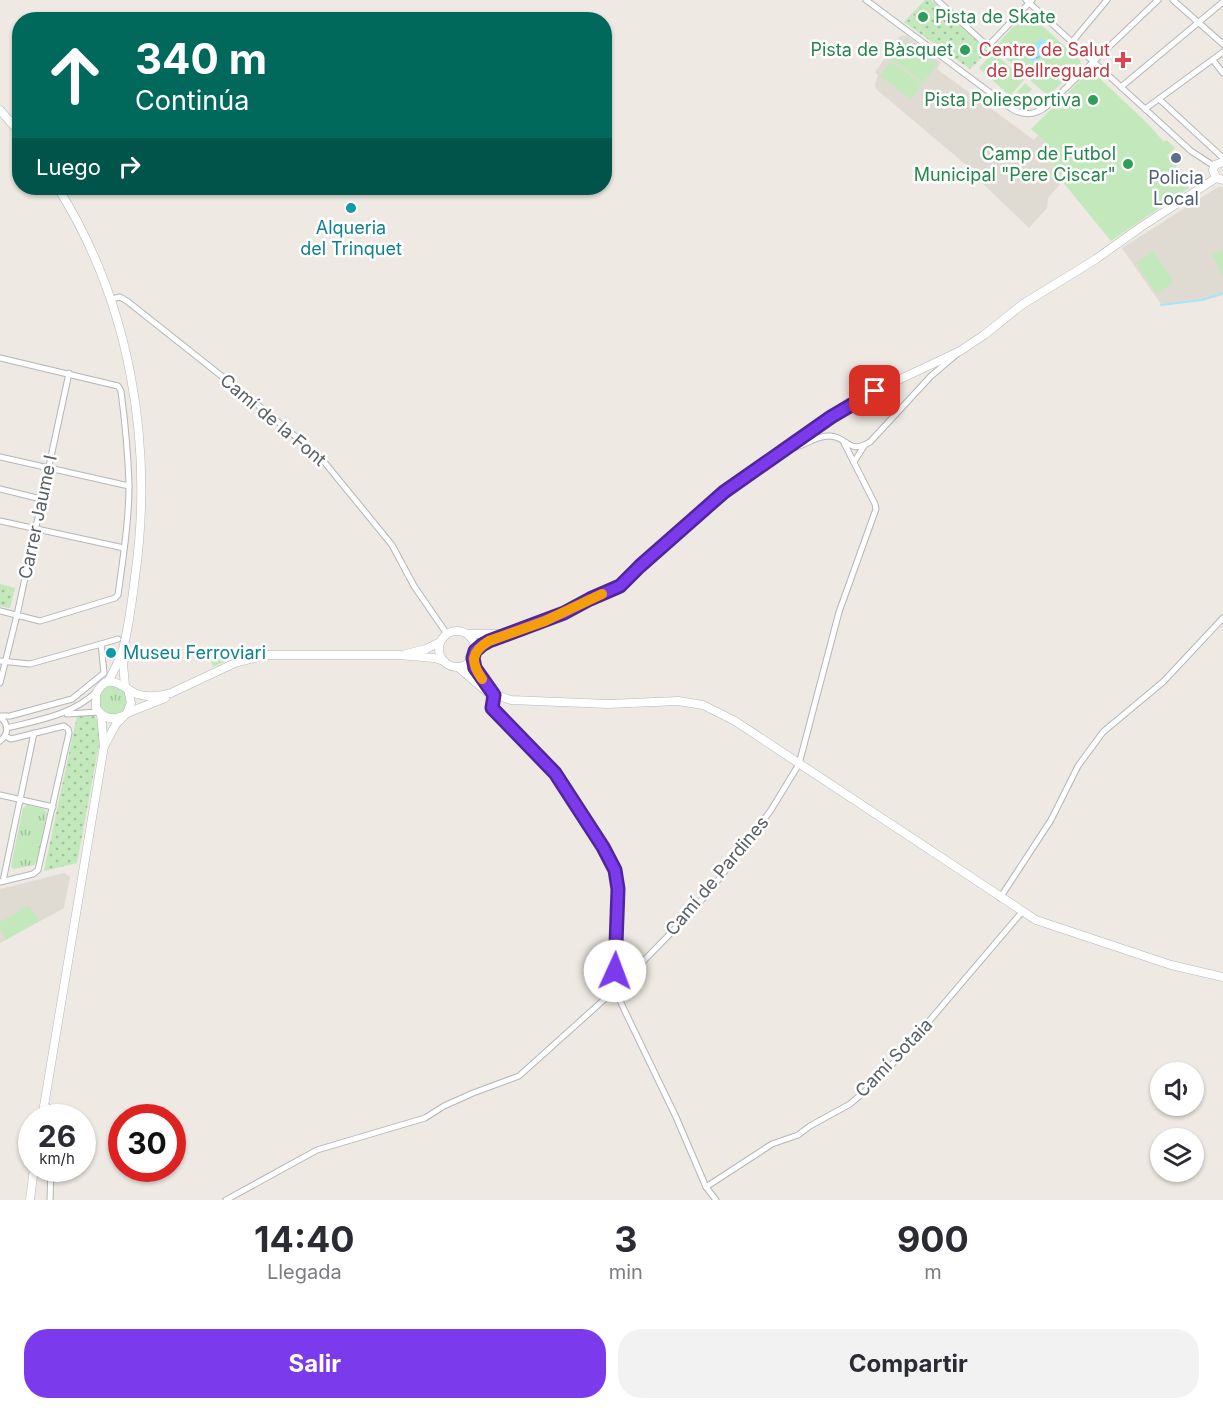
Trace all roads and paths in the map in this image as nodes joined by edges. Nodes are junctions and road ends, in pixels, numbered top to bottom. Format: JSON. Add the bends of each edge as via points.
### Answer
{"nodes":[{"id":1,"x":866,"y":0,"type":"edge"},
{"id":2,"x":937,"y":0,"type":"edge"},
{"id":3,"x":1107,"y":0,"type":"edge"},
{"id":4,"x":1158,"y":0,"type":"edge"},
{"id":5,"x":1173,"y":0,"type":"edge"},
{"id":6,"x":1029,"y":1,"type":"edge"},
{"id":7,"x":1223,"y":2,"type":"edge"},
{"id":8,"x":1198,"y":22,"type":"junction"},
{"id":9,"x":1072,"y":42,"type":"junction"},
{"id":10,"x":1223,"y":44,"type":"edge"},
{"id":11,"x":1223,"y":52,"type":"edge"},
{"id":12,"x":1213,"y":60,"type":"junction"},
{"id":13,"x":1094,"y":62,"type":"junction"},
{"id":14,"x":1223,"y":73,"type":"edge"},
{"id":15,"x":1120,"y":87,"type":"junction"},
{"id":16,"x":1159,"y":99,"type":"junction"},
{"id":17,"x":1145,"y":109,"type":"junction"},
{"id":18,"x":0,"y":110,"type":"edge"},
{"id":19,"x":12,"y":124,"type":"edge"},
{"id":20,"x":1223,"y":158,"type":"edge"},
{"id":21,"x":1223,"y":162,"type":"edge"},
{"id":22,"x":1215,"y":166,"type":"junction"},
{"id":23,"x":1220,"y":179,"type":"edge"},
{"id":24,"x":62,"y":195,"type":"edge"},
{"id":25,"x":111,"y":299,"type":"junction"},
{"id":26,"x":960,"y":351,"type":"junction"},
{"id":27,"x":0,"y":358,"type":"edge"},
{"id":28,"x":69,"y":373,"type":"junction"},
{"id":29,"x":844,"y":443,"type":"junction"},
{"id":30,"x":864,"y":445,"type":"junction"},
{"id":31,"x":786,"y":449,"type":"junction"},
{"id":32,"x":0,"y":457,"type":"edge"},
{"id":33,"x":854,"y":462,"type":"junction"},
{"id":34,"x":49,"y":468,"type":"junction"},
{"id":35,"x":129,"y":486,"type":"junction"},
{"id":36,"x":0,"y":489,"type":"edge"},
{"id":37,"x":41,"y":499,"type":"junction"},
{"id":38,"x":0,"y":520,"type":"edge"},
{"id":39,"x":35,"y":528,"type":"junction"},
{"id":40,"x":124,"y":548,"type":"junction"},
{"id":41,"x":0,"y":611,"type":"edge"},
{"id":42,"x":17,"y":615,"type":"junction"},
{"id":43,"x":1223,"y":618,"type":"edge"},
{"id":44,"x":511,"y":633,"type":"junction"},
{"id":45,"x":447,"y":634,"type":"junction"},
{"id":46,"x":468,"y":634,"type":"junction"},
{"id":47,"x":118,"y":639,"type":"dead end"},
{"id":48,"x":440,"y":642,"type":"junction"},
{"id":49,"x":101,"y":646,"type":"junction"},
{"id":50,"x":122,"y":651,"type":"junction"},
{"id":51,"x":399,"y":655,"type":"junction"},
{"id":52,"x":474,"y":655,"type":"junction"},
{"id":53,"x":3,"y":661,"type":"edge"},
{"id":54,"x":444,"y":661,"type":"junction"},
{"id":55,"x":458,"y":667,"type":"junction"},
{"id":56,"x":108,"y":682,"type":"junction"},
{"id":57,"x":0,"y":683,"type":"edge"},
{"id":58,"x":126,"y":687,"type":"junction"},
{"id":59,"x":98,"y":690,"type":"junction"},
{"id":60,"x":171,"y":693,"type":"junction"},
{"id":61,"x":494,"y":695,"type":"junction"},
{"id":62,"x":100,"y":713,"type":"junction"},
{"id":63,"x":62,"y":714,"type":"junction"},
{"id":64,"x":125,"y":714,"type":"junction"},
{"id":65,"x":0,"y":716,"type":"edge"},
{"id":66,"x":7,"y":729,"type":"junction"},
{"id":67,"x":34,"y":734,"type":"junction"},
{"id":68,"x":5,"y":736,"type":"junction"},
{"id":69,"x":0,"y":741,"type":"edge"},
{"id":70,"x":104,"y":746,"type":"junction"},
{"id":71,"x":799,"y":764,"type":"junction"},
{"id":72,"x":0,"y":795,"type":"edge"},
{"id":73,"x":20,"y":800,"type":"junction"},
{"id":74,"x":53,"y":807,"type":"junction"},
{"id":75,"x":1,"y":881,"type":"edge"},
{"id":76,"x":1000,"y":898,"type":"junction"},
{"id":77,"x":1022,"y":912,"type":"junction"},
{"id":78,"x":1223,"y":976,"type":"edge"},
{"id":79,"x":617,"y":988,"type":"junction"},
{"id":80,"x":44,"y":1103,"type":"edge"},
{"id":81,"x":32,"y":1182,"type":"edge"},
{"id":82,"x":51,"y":1182,"type":"edge"},
{"id":83,"x":706,"y":1187,"type":"junction"},
{"id":84,"x":30,"y":1200,"type":"edge"},
{"id":85,"x":50,"y":1200,"type":"edge"},
{"id":86,"x":226,"y":1200,"type":"edge"},
{"id":87,"x":716,"y":1200,"type":"edge"}],
"edges":[{"from":1,"to":13,"type":"street","via":[[1012,109],[1030,114],[1044,109]]},
{"from":2,"to":6,"type":"street","via":[[989,45]]},
{"from":3,"to":9,"type":"street"},
{"from":4,"to":13,"type":"street"},
{"from":5,"to":8,"type":"street"},
{"from":6,"to":9,"type":"street"},
{"from":7,"to":8,"type":"street"},
{"from":8,"to":10,"type":"street"},
{"from":8,"to":15,"type":"street"},
{"from":9,"to":13,"type":"street"},
{"from":11,"to":12,"type":"street"},
{"from":12,"to":14,"type":"street"},
{"from":12,"to":16,"type":"street"},
{"from":13,"to":15,"type":"street"},
{"from":15,"to":17,"type":"street"},
{"from":16,"to":17,"type":"street"},
{"from":16,"to":20,"type":"street"},
{"from":17,"to":22,"type":"street","via":[[1191,151]]},
{"from":18,"to":19,"type":"street"},
{"from":21,"to":22,"type":"street"},
{"from":22,"to":23,"type":"street","via":[[1213,173]]},
{"from":23,"to":26,"type":"street","via":[[1044,290]]},
{"from":24,"to":25,"type":"street"},
{"from":25,"to":45,"type":"street","name":"Camí de la Font","via":[[120,297],[165,330],[321,458],[392,545]]},
{"from":25,"to":50,"type":"street","via":[[133,384],[141,463],[138,557]]},
{"from":26,"to":30,"type":"street"},
{"from":26,"to":31,"type":"street","via":[[860,398]]},
{"from":27,"to":28,"type":"street"},
{"from":28,"to":34,"type":"street","name":"Carrer Jaume I"},
{"from":28,"to":35,"type":"street","via":[[116,385],[121,392]]},
{"from":29,"to":30,"type":"street"},
{"from":29,"to":31,"type":"street","via":[[826,436]]},
{"from":29,"to":33,"type":"street","name":"Camí de Pardines"},
{"from":30,"to":33,"type":"street"},
{"from":31,"to":44,"type":"street","via":[[724,492],[620,586]]},
{"from":32,"to":34,"type":"street"},
{"from":33,"to":71,"type":"street","name":"Camí de Pardines","via":[[876,509],[839,612]]},
{"from":34,"to":35,"type":"street"},
{"from":34,"to":37,"type":"street","name":"Carrer Jaume I"},
{"from":35,"to":40,"type":"street"},
{"from":36,"to":37,"type":"street"},
{"from":37,"to":39,"type":"street","name":"Carrer Jaume I"},
{"from":38,"to":39,"type":"street"},
{"from":39,"to":40,"type":"street"},
{"from":39,"to":42,"type":"street","name":"Carrer Jaume I"},
{"from":40,"to":42,"type":"street","via":[[118,595],[112,600],[40,621]]},
{"from":41,"to":42,"type":"street"},
{"from":42,"to":53,"type":"street","name":"Carrer Jaume I"},
{"from":43,"to":76,"type":"street","via":[[1163,682],[1103,732],[1078,766],[1051,820]]},
{"from":44,"to":46,"type":"street"},
{"from":44,"to":52,"type":"street","via":[[489,641]]},
{"from":45,"to":46,"type":"street"},
{"from":45,"to":48,"type":"street"},
{"from":46,"to":52,"type":"street","via":[[473,640]]},
{"from":47,"to":49,"type":"street"},
{"from":48,"to":51,"type":"street"},
{"from":48,"to":54,"type":"street","via":[[439,652]]},
{"from":49,"to":53,"type":"street","via":[[30,664]]},
{"from":49,"to":65,"type":"street","via":[[104,672],[75,698]]},
{"from":50,"to":56,"type":"street"},
{"from":50,"to":58,"type":"street"},
{"from":51,"to":54,"type":"street"},
{"from":51,"to":60,"type":"street","via":[[257,656]]},
{"from":52,"to":55,"type":"street","via":[[468,664]]},
{"from":52,"to":61,"type":"street","via":[[478,674]]},
{"from":53,"to":57,"type":"street","name":"Carrer Jaume I"},
{"from":54,"to":55,"type":"street"},
{"from":55,"to":61,"type":"street"},
{"from":56,"to":58,"type":"street"},
{"from":56,"to":59,"type":"street"},
{"from":58,"to":60,"type":"street","via":[[145,696]]},
{"from":58,"to":64,"type":"street","via":[[131,703]]},
{"from":59,"to":62,"type":"street","via":[[95,704]]},
{"from":59,"to":63,"type":"street"},
{"from":60,"to":64,"type":"street"},
{"from":61,"to":71,"type":"street","via":[[520,701],[696,703],[735,721]]},
{"from":61,"to":79,"type":"street","via":[[492,708],[555,773],[615,870]]},
{"from":62,"to":63,"type":"street"},
{"from":62,"to":64,"type":"street","via":[[111,718]]},
{"from":62,"to":70,"type":"street"},
{"from":63,"to":66,"type":"street"},
{"from":64,"to":70,"type":"street"},
{"from":65,"to":66,"type":"street"},
{"from":66,"to":68,"type":"street"},
{"from":67,"to":68,"type":"street","via":[[11,740]]},
{"from":67,"to":73,"type":"street"},
{"from":67,"to":74,"type":"street","via":[[64,726],[68,729]]},
{"from":68,"to":69,"type":"street"},
{"from":70,"to":80,"type":"street"},
{"from":71,"to":76,"type":"street"},
{"from":71,"to":79,"type":"street","name":"Camí de Pardines","via":[[771,810],[709,892]]},
{"from":72,"to":73,"type":"street"},
{"from":73,"to":74,"type":"street"},
{"from":73,"to":75,"type":"street"},
{"from":74,"to":75,"type":"street","via":[[36,873]]},
{"from":76,"to":77,"type":"street"},
{"from":77,"to":78,"type":"street","via":[[1066,932],[1171,965]]},
{"from":77,"to":83,"type":"street","name":"Camí Sotaia","via":[[902,1053],[850,1104],[798,1135],[772,1144]]},
{"from":79,"to":83,"type":"street"},
{"from":79,"to":86,"type":"street","name":"Camí de Pardines","via":[[519,1076],[473,1093],[425,1118],[317,1150]]},
{"from":81,"to":84,"type":"street"},
{"from":82,"to":85,"type":"street"},
{"from":83,"to":87,"type":"street"}]}
